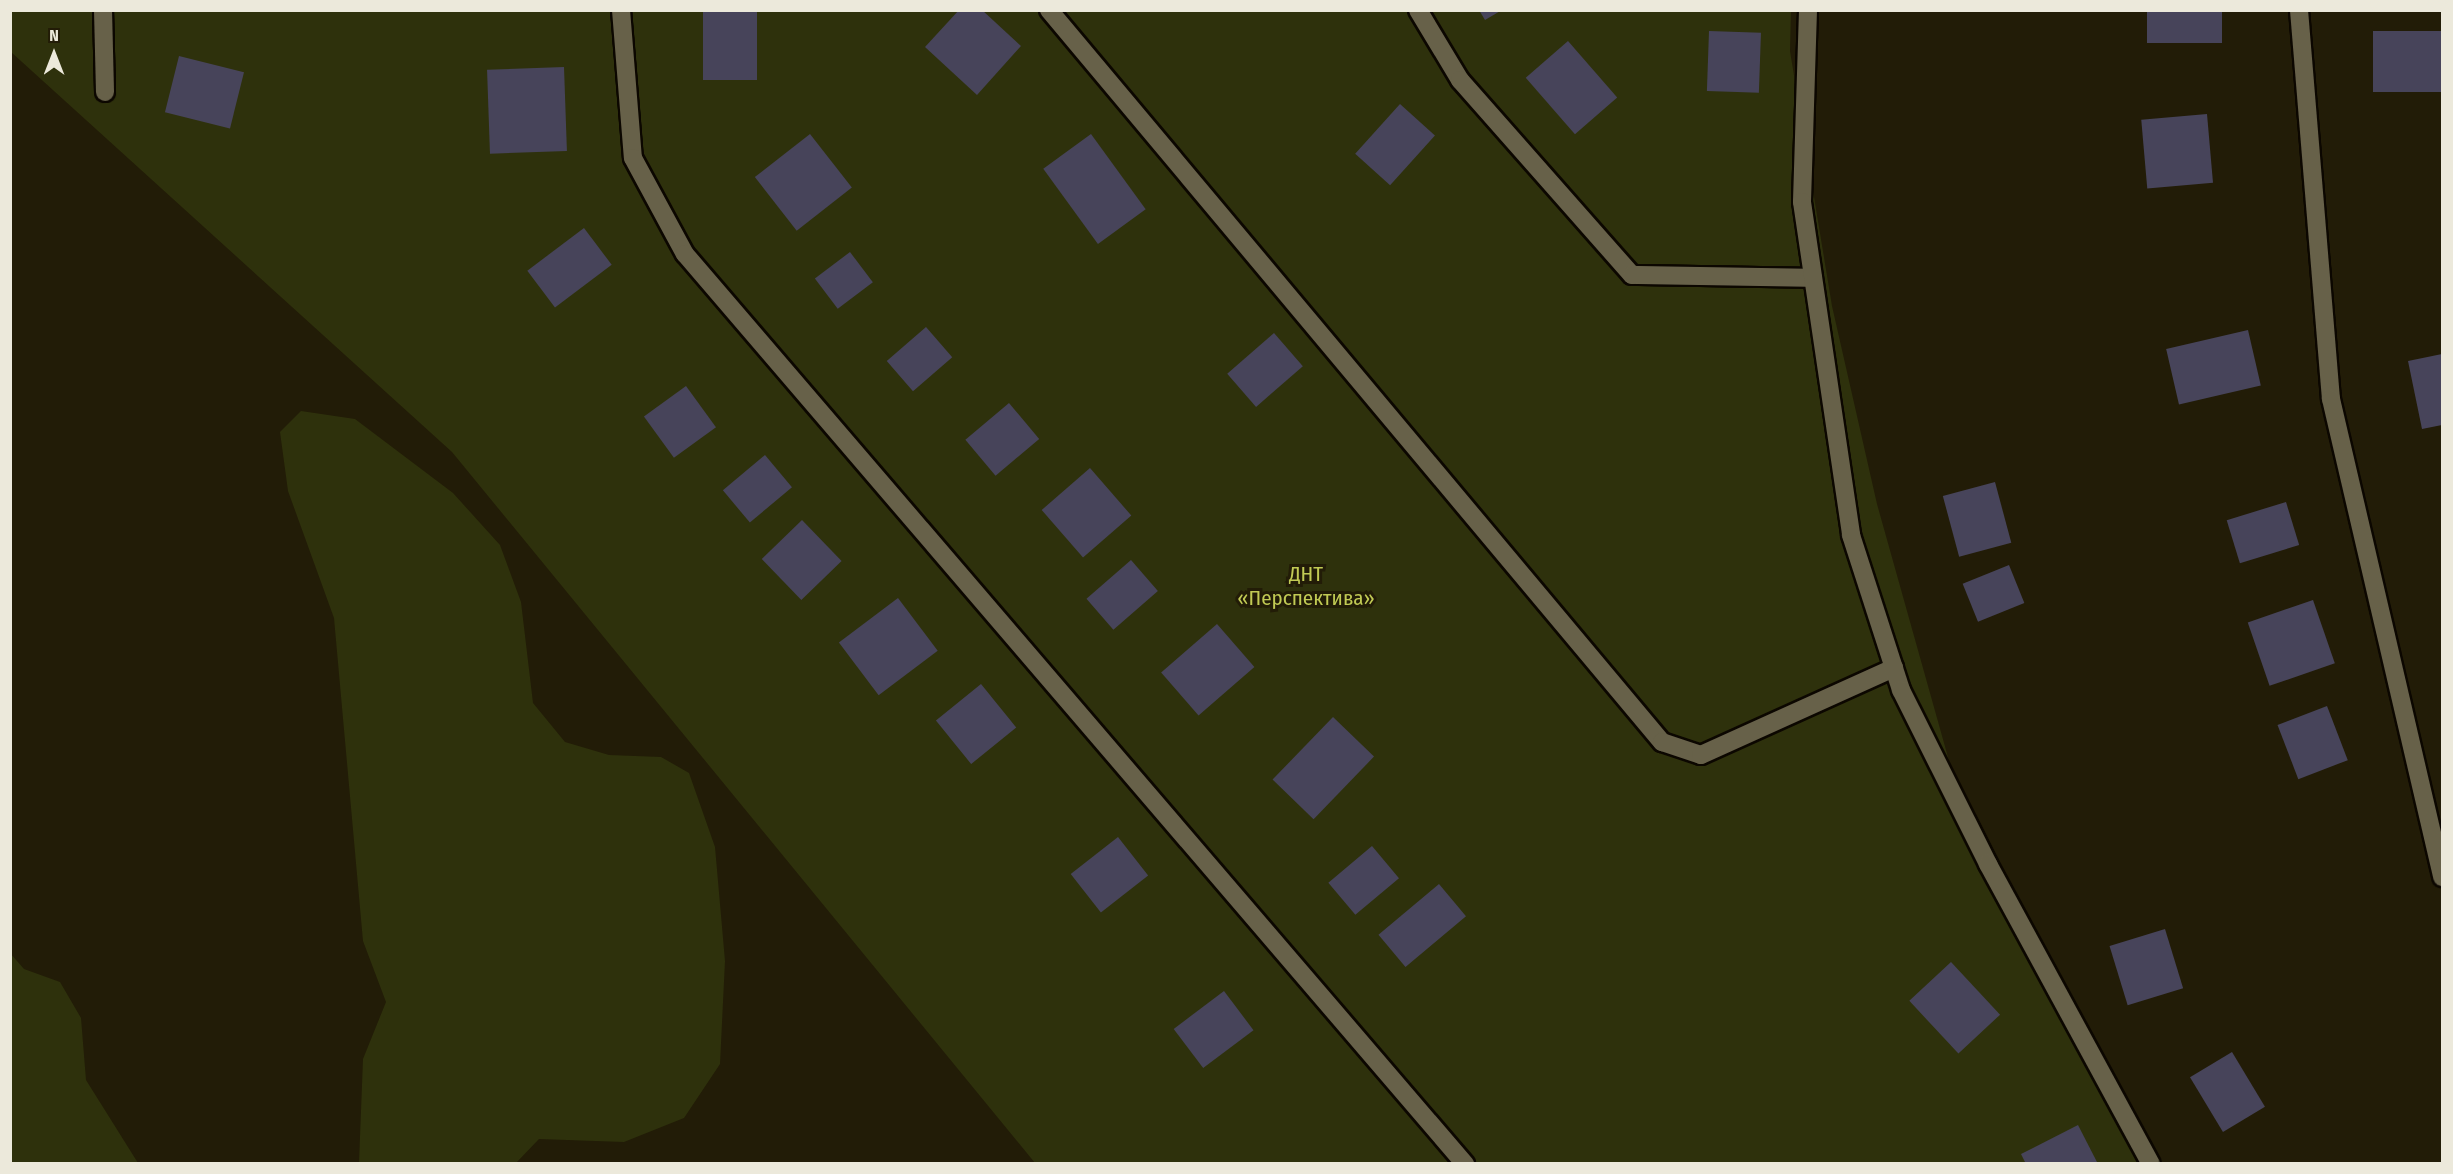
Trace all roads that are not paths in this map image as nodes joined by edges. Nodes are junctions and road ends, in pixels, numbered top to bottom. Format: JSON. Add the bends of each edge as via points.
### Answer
{"nodes":[{"id":1,"x":103,"y":10,"type":"edge"},
{"id":2,"x":621,"y":10,"type":"edge"},
{"id":3,"x":1049,"y":10,"type":"edge"},
{"id":4,"x":1418,"y":10,"type":"edge"},
{"id":5,"x":1808,"y":10,"type":"edge"},
{"id":6,"x":2299,"y":10,"type":"edge"},
{"id":7,"x":105,"y":92,"type":"dead end"},
{"id":8,"x":1813,"y":278,"type":"junction"},
{"id":9,"x":1894,"y":668,"type":"junction"},
{"id":10,"x":2442,"y":878,"type":"edge"},
{"id":11,"x":1465,"y":1164,"type":"edge"},
{"id":12,"x":2151,"y":1164,"type":"edge"}],
"edges":[{"from":1,"to":7,"type":"street"},
{"from":2,"to":11,"type":"street","via":[[633,158],[686,254]]},
{"from":3,"to":9,"type":"street","via":[[1662,742],[1701,755]]},
{"from":4,"to":8,"type":"street","via":[[1460,80],[1632,275]]},
{"from":5,"to":8,"type":"street","via":[[1802,202]]},
{"from":6,"to":10,"type":"street","via":[[2331,399]]},
{"from":8,"to":9,"type":"street","via":[[1851,536]]},
{"from":9,"to":12,"type":"street","via":[[1988,864]]}]}
